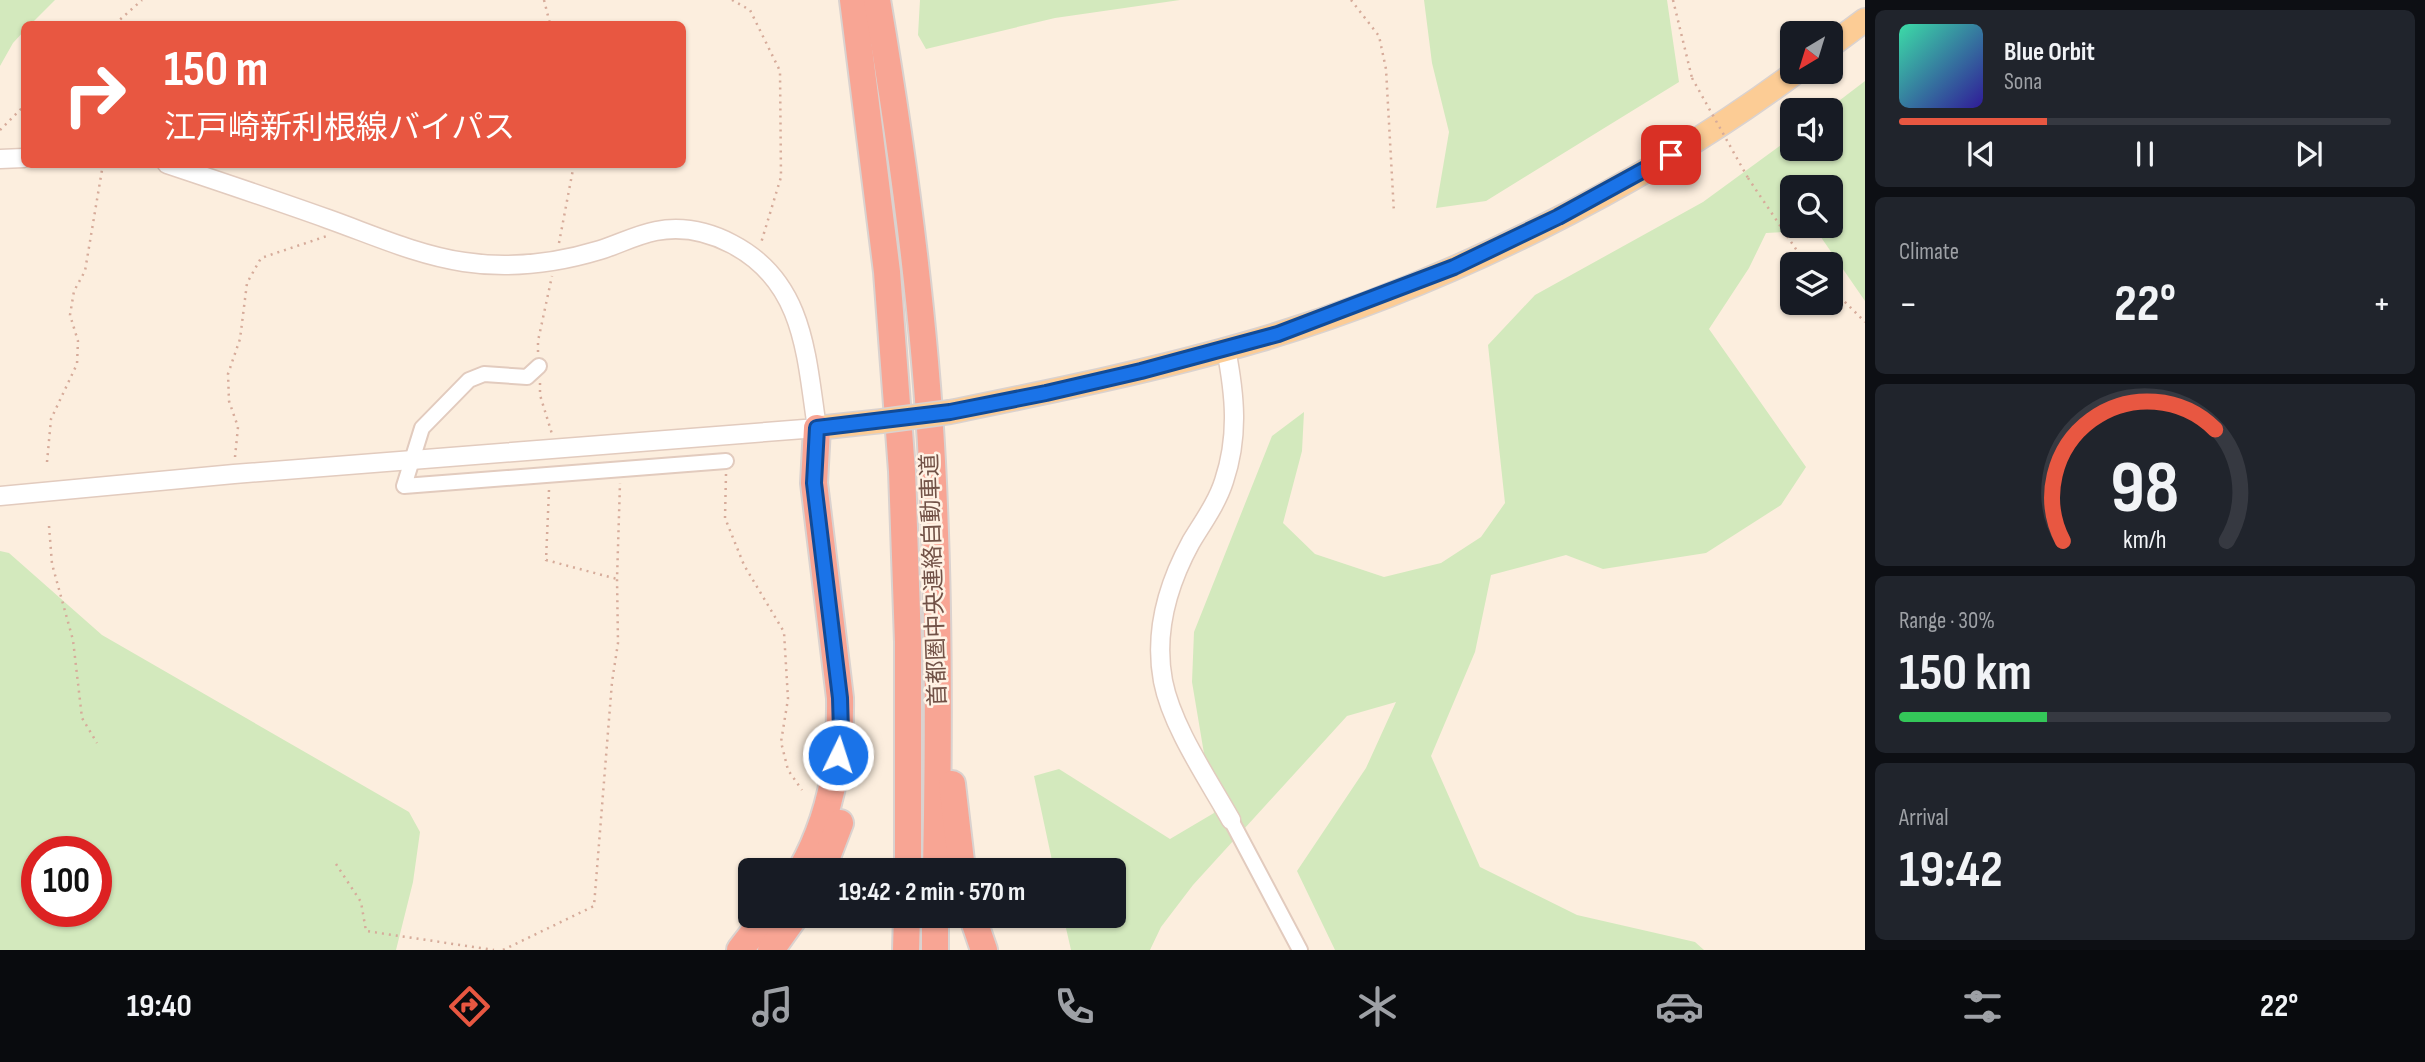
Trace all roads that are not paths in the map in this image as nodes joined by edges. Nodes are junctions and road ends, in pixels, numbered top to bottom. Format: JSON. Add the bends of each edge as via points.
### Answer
{"nodes":[{"id":1,"x":853,"y":0,"type":"edge"},
{"id":2,"x":877,"y":0,"type":"edge"},
{"id":3,"x":1865,"y":20,"type":"edge"},
{"id":4,"x":1843,"y":36,"type":"edge"},
{"id":5,"x":1780,"y":83,"type":"edge"},
{"id":6,"x":21,"y":158,"type":"edge"},
{"id":7,"x":0,"y":159,"type":"edge"},
{"id":8,"x":180,"y":168,"type":"edge"},
{"id":9,"x":1226,"y":349,"type":"junction"},
{"id":10,"x":539,"y":366,"type":"road end"},
{"id":11,"x":817,"y":428,"type":"junction"},
{"id":12,"x":410,"y":461,"type":"junction"},
{"id":13,"x":726,"y":461,"type":"road end"},
{"id":14,"x":0,"y":496,"type":"edge"},
{"id":15,"x":939,"y":654,"type":"junction"},
{"id":16,"x":838,"y":799,"type":"junction"},
{"id":17,"x":1231,"y":820,"type":"joint"},
{"id":18,"x":806,"y":858,"type":"edge"},
{"id":19,"x":827,"y":858,"type":"edge"},
{"id":20,"x":908,"y":858,"type":"edge"},
{"id":21,"x":936,"y":858,"type":"edge"},
{"id":22,"x":961,"y":858,"type":"edge"},
{"id":23,"x":757,"y":928,"type":"edge"},
{"id":24,"x":787,"y":928,"type":"edge"},
{"id":25,"x":907,"y":928,"type":"edge"},
{"id":26,"x":935,"y":928,"type":"edge"},
{"id":27,"x":976,"y":928,"type":"edge"},
{"id":28,"x":740,"y":950,"type":"edge"},
{"id":29,"x":771,"y":950,"type":"edge"},
{"id":30,"x":906,"y":950,"type":"edge"},
{"id":31,"x":935,"y":950,"type":"edge"},
{"id":32,"x":984,"y":950,"type":"edge"},
{"id":33,"x":1300,"y":950,"type":"edge"}],
"edges":[{"from":1,"to":20,"type":"highway","name":"首都圏中央連絡自動車道","via":[[887,272],[902,471]]},
{"from":2,"to":15,"type":"highway","name":"首都圏中央連絡自動車道","via":[[917,279],[932,461]]},
{"from":3,"to":4,"type":"main road"},
{"from":5,"to":9,"type":"main road","via":[[1671,155],[1518,237],[1373,299]]},
{"from":6,"to":7,"type":"street"},
{"from":8,"to":11,"type":"street","via":[[420,253],[463,262],[556,261],[658,231],[710,234],[756,260],[782,287],[803,336]]},
{"from":9,"to":11,"type":"main road","bridge":true,"via":[[950,412]]},
{"from":9,"to":17,"type":"street","via":[[1236,418],[1230,461],[1217,499],[1189,545],[1169,592],[1160,657],[1164,683],[1184,736]]},
{"from":10,"to":12,"type":"street","via":[[527,377],[484,374],[469,380],[422,428]]},
{"from":11,"to":12,"type":"street"},
{"from":11,"to":16,"type":"highway","via":[[813,470],[845,759]]},
{"from":12,"to":13,"type":"street","via":[[404,486]]},
{"from":12,"to":14,"type":"street"},
{"from":15,"to":21,"type":"highway","name":"首都圏中央連絡自動車道"},
{"from":15,"to":22,"type":"highway"},
{"from":16,"to":18,"type":"highway"},
{"from":16,"to":19,"type":"highway","via":[[837,834]]},
{"from":17,"to":33,"type":"street"},
{"from":23,"to":28,"type":"highway"},
{"from":24,"to":29,"type":"highway"},
{"from":25,"to":30,"type":"highway"},
{"from":26,"to":31,"type":"highway"},
{"from":27,"to":32,"type":"highway"}]}
